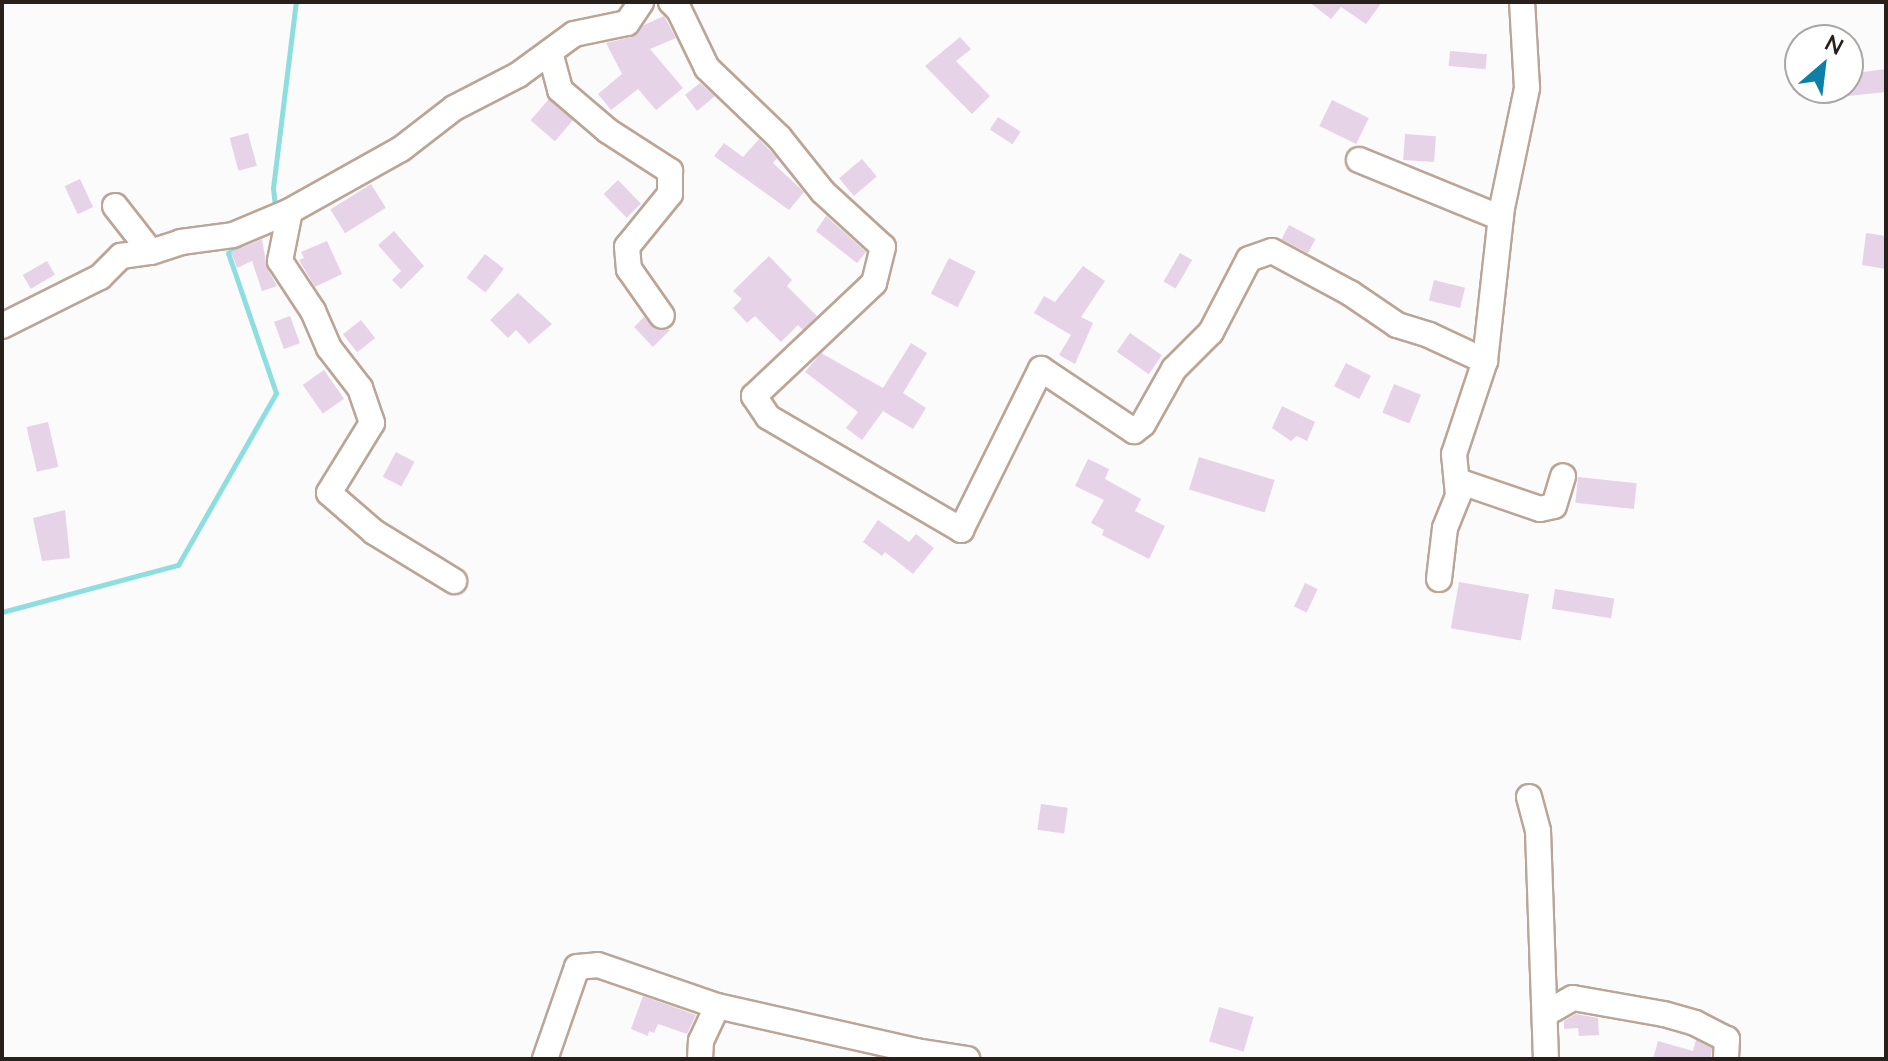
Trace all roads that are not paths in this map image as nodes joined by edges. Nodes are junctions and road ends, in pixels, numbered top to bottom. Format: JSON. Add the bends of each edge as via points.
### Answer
{"nodes":[{"id":1,"x":641,"y":2,"type":"edge"},
{"id":2,"x":671,"y":2,"type":"edge"},
{"id":3,"x":1522,"y":2,"type":"edge"},
{"id":4,"x":550,"y":52,"type":"junction"},
{"id":5,"x":1359,"y":160,"type":"dead end"},
{"id":6,"x":115,"y":206,"type":"dead end"},
{"id":7,"x":290,"y":211,"type":"junction"},
{"id":8,"x":1501,"y":218,"type":"junction"},
{"id":9,"x":151,"y":252,"type":"junction"},
{"id":10,"x":662,"y":316,"type":"dead end"},
{"id":11,"x":2,"y":326,"type":"edge"},
{"id":12,"x":1485,"y":361,"type":"junction"},
{"id":13,"x":1563,"y":476,"type":"dead end"},
{"id":14,"x":1458,"y":495,"type":"junction"},
{"id":15,"x":1439,"y":579,"type":"dead end"},
{"id":16,"x":454,"y":581,"type":"dead end"},
{"id":17,"x":1529,"y":797,"type":"dead end"},
{"id":18,"x":717,"y":1006,"type":"junction"},
{"id":19,"x":1545,"y":1014,"type":"junction"},
{"id":20,"x":545,"y":1059,"type":"edge"},
{"id":21,"x":700,"y":1059,"type":"edge"},
{"id":22,"x":967,"y":1059,"type":"edge"},
{"id":23,"x":1546,"y":1059,"type":"edge"},
{"id":24,"x":1726,"y":1059,"type":"edge"}],
"edges":[{"from":1,"to":4,"type":"street","via":[[627,23],[574,34]]},
{"from":2,"to":12,"type":"street","via":[[707,68],[779,137],[823,192],[883,247],[874,283],[754,396],[768,417],[961,530],[1041,369],[1134,431],[1174,369],[1211,332],[1249,259],[1272,251],[1397,325]]},
{"from":3,"to":8,"type":"street","via":[[1527,88]]},
{"from":4,"to":7,"type":"street","via":[[454,108],[401,149]]},
{"from":4,"to":10,"type":"street","via":[[560,90],[608,131],[670,171],[670,194],[627,247],[629,269]]},
{"from":5,"to":8,"type":"street"},
{"from":6,"to":9,"type":"street"},
{"from":7,"to":9,"type":"street","via":[[233,235]]},
{"from":7,"to":16,"type":"street","via":[[280,261],[313,311],[329,348],[360,388],[372,423],[329,493],[374,532]]},
{"from":8,"to":12,"type":"street"},
{"from":9,"to":11,"type":"street","via":[[121,256],[100,277]]},
{"from":12,"to":14,"type":"street","via":[[1454,454]]},
{"from":13,"to":14,"type":"street","via":[[1554,506],[1540,509],[1464,483]]},
{"from":14,"to":15,"type":"street","via":[[1445,528]]},
{"from":17,"to":19,"type":"street","via":[[1538,831]]},
{"from":18,"to":20,"type":"street","via":[[598,965],[577,967]]},
{"from":18,"to":21,"type":"street","via":[[701,1041]]},
{"from":18,"to":22,"type":"street"},
{"from":19,"to":23,"type":"street"},
{"from":19,"to":24,"type":"street","via":[[1573,998],[1664,1014],[1727,1039]]}]}
